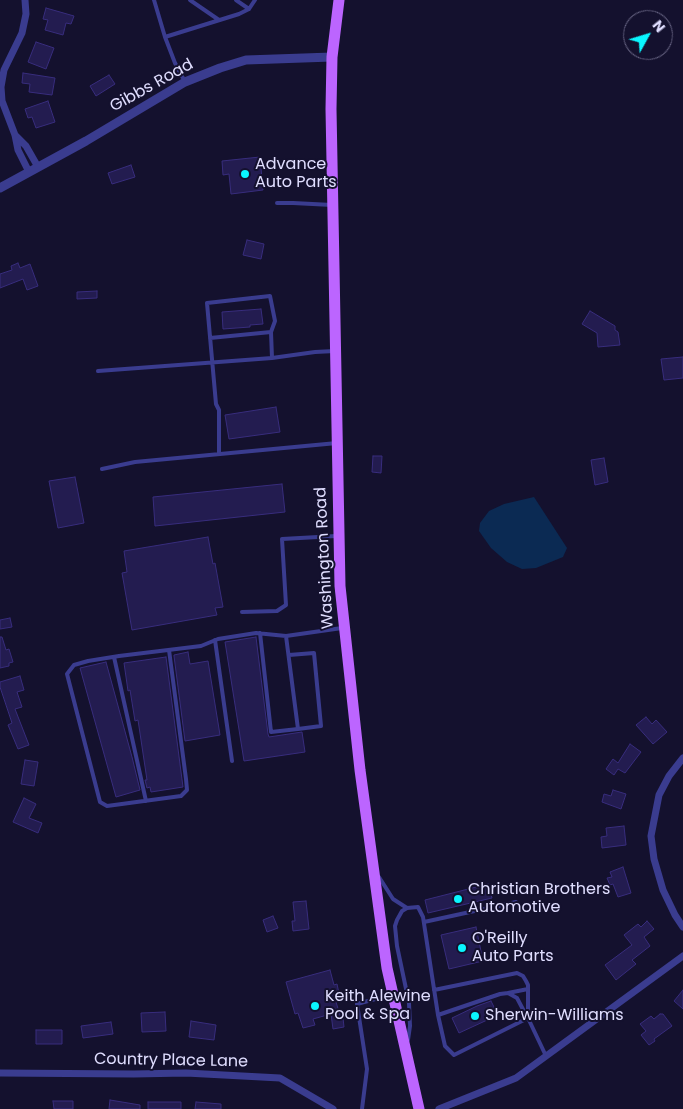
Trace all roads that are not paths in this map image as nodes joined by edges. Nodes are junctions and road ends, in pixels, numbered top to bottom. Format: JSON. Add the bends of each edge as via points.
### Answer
{"nodes":[{"id":1,"x":25,"y":0,"type":"edge"},
{"id":2,"x":154,"y":0,"type":"edge"},
{"id":3,"x":190,"y":0,"type":"edge"},
{"id":4,"x":236,"y":0,"type":"edge"},
{"id":5,"x":255,"y":0,"type":"edge"},
{"id":6,"x":338,"y":0,"type":"edge"},
{"id":7,"x":249,"y":8,"type":"junction"},
{"id":8,"x":218,"y":20,"type":"junction"},
{"id":9,"x":164,"y":37,"type":"junction"},
{"id":10,"x":332,"y":57,"type":"junction"},
{"id":11,"x":185,"y":82,"type":"junction"},
{"id":12,"x":0,"y":86,"type":"edge"},
{"id":13,"x":15,"y":135,"type":"junction"},
{"id":14,"x":38,"y":167,"type":"junction"},
{"id":15,"x":29,"y":172,"type":"junction"},
{"id":16,"x":0,"y":188,"type":"edge"},
{"id":17,"x":277,"y":203,"type":"dead end"},
{"id":18,"x":332,"y":206,"type":"junction"},
{"id":19,"x":270,"y":332,"type":"junction"},
{"id":20,"x":210,"y":338,"type":"junction"},
{"id":21,"x":335,"y":351,"type":"junction"},
{"id":22,"x":272,"y":358,"type":"junction"},
{"id":23,"x":213,"y":363,"type":"junction"},
{"id":24,"x":98,"y":371,"type":"dead end"},
{"id":25,"x":337,"y":443,"type":"junction"},
{"id":26,"x":219,"y":454,"type":"junction"},
{"id":27,"x":102,"y":470,"type":"dead end"},
{"id":28,"x":339,"y":536,"type":"junction"},
{"id":29,"x":242,"y":612,"type":"dead end"},
{"id":30,"x":344,"y":628,"type":"junction"},
{"id":31,"x":260,"y":633,"type":"junction"},
{"id":32,"x":286,"y":636,"type":"junction"},
{"id":33,"x":215,"y":640,"type":"junction"},
{"id":34,"x":169,"y":650,"type":"junction"},
{"id":35,"x":289,"y":655,"type":"junction"},
{"id":36,"x":114,"y":657,"type":"junction"},
{"id":37,"x":298,"y":729,"type":"junction"},
{"id":38,"x":683,"y":758,"type":"edge"},
{"id":39,"x":232,"y":761,"type":"dead end"},
{"id":40,"x":146,"y":801,"type":"junction"},
{"id":41,"x":374,"y":870,"type":"junction"},
{"id":42,"x":516,"y":902,"type":"dead end"},
{"id":43,"x":408,"y":908,"type":"junction"},
{"id":44,"x":424,"y":922,"type":"junction"},
{"id":45,"x":683,"y":927,"type":"edge"},
{"id":46,"x":683,"y":956,"type":"edge"},
{"id":47,"x":528,"y":989,"type":"junction"},
{"id":48,"x":434,"y":990,"type":"junction"},
{"id":49,"x":508,"y":993,"type":"junction"},
{"id":50,"x":393,"y":994,"type":"junction"},
{"id":51,"x":438,"y":1015,"type":"junction"},
{"id":52,"x":528,"y":1018,"type":"junction"},
{"id":53,"x":406,"y":1051,"type":"junction"},
{"id":54,"x":546,"y":1056,"type":"junction"},
{"id":55,"x":0,"y":1073,"type":"edge"},
{"id":56,"x":332,"y":1109,"type":"edge"},
{"id":57,"x":362,"y":1109,"type":"edge"},
{"id":58,"x":418,"y":1109,"type":"edge"},
{"id":59,"x":439,"y":1109,"type":"edge"}],
"edges":[{"from":1,"to":12,"type":"street","via":[[22,33]]},
{"from":2,"to":9,"type":"lane"},
{"from":3,"to":8,"type":"lane"},
{"from":4,"to":7,"type":"lane"},
{"from":5,"to":7,"type":"lane"},
{"from":6,"to":10,"type":"main road","name":"Washington Road"},
{"from":7,"to":8,"type":"lane"},
{"from":8,"to":9,"type":"lane"},
{"from":9,"to":11,"type":"lane"},
{"from":10,"to":11,"type":"street","name":"Gibbs Road","via":[[246,60]]},
{"from":10,"to":18,"type":"main road","name":"Washington Road"},
{"from":11,"to":14,"type":"street","name":"Gibbs Road"},
{"from":12,"to":13,"type":"street"},
{"from":13,"to":14,"type":"street","via":[[26,146]]},
{"from":13,"to":15,"type":"street","via":[[18,150]]},
{"from":14,"to":15,"type":"street","name":"Gibbs Road"},
{"from":15,"to":16,"type":"street","name":"Gibbs Road"},
{"from":17,"to":18,"type":"lane"},
{"from":18,"to":21,"type":"main road","name":"Washington Road"},
{"from":19,"to":20,"type":"lane"},
{"from":19,"to":20,"type":"lane","via":[[275,321],[270,296],[207,303]]},
{"from":19,"to":22,"type":"lane"},
{"from":20,"to":23,"type":"lane"},
{"from":21,"to":22,"type":"lane"},
{"from":21,"to":25,"type":"main road","name":"Washington Road"},
{"from":22,"to":23,"type":"lane"},
{"from":23,"to":24,"type":"lane"},
{"from":23,"to":26,"type":"lane","via":[[219,410]]},
{"from":25,"to":26,"type":"lane"},
{"from":25,"to":28,"type":"main road","name":"Washington Road"},
{"from":26,"to":27,"type":"lane","via":[[134,462]]},
{"from":28,"to":29,"type":"lane","via":[[282,539],[286,605],[278,610]]},
{"from":28,"to":30,"type":"main road","name":"Washington Road"},
{"from":30,"to":32,"type":"lane"},
{"from":30,"to":41,"type":"main road","name":"Washington Road"},
{"from":31,"to":32,"type":"lane"},
{"from":31,"to":33,"type":"lane"},
{"from":31,"to":37,"type":"lane","via":[[272,732]]},
{"from":32,"to":35,"type":"lane"},
{"from":33,"to":34,"type":"lane","via":[[200,646]]},
{"from":33,"to":39,"type":"lane"},
{"from":34,"to":36,"type":"lane"},
{"from":34,"to":40,"type":"lane","via":[[187,790],[181,796]]},
{"from":35,"to":37,"type":"lane"},
{"from":35,"to":37,"type":"lane","via":[[314,653],[321,726]]},
{"from":36,"to":40,"type":"lane"},
{"from":36,"to":40,"type":"lane","via":[[74,665],[67,674],[100,802],[107,806]]},
{"from":38,"to":45,"type":"street","via":[[659,794],[650,836],[663,890]]},
{"from":41,"to":43,"type":"lane","via":[[393,899]]},
{"from":41,"to":50,"type":"main road","name":"Washington Road"},
{"from":42,"to":44,"type":"lane"},
{"from":43,"to":44,"type":"lane","via":[[418,907]]},
{"from":43,"to":53,"type":"lane","via":[[402,911],[395,926],[409,1003]]},
{"from":44,"to":48,"type":"lane"},
{"from":46,"to":54,"type":"street"},
{"from":47,"to":48,"type":"lane","via":[[526,980],[517,974]]},
{"from":47,"to":49,"type":"lane"},
{"from":47,"to":52,"type":"lane"},
{"from":48,"to":51,"type":"lane"},
{"from":49,"to":51,"type":"lane"},
{"from":49,"to":52,"type":"lane","via":[[517,998]]},
{"from":50,"to":53,"type":"main road","name":"Washington Road"},
{"from":50,"to":57,"type":"lane","via":[[357,1004],[367,1069]]},
{"from":51,"to":52,"type":"lane","via":[[445,1046],[454,1055]]},
{"from":52,"to":54,"type":"lane"},
{"from":53,"to":58,"type":"main road","name":"Washington Road"},
{"from":54,"to":59,"type":"street","via":[[516,1078]]},
{"from":55,"to":56,"type":"street","name":"Country Place Lane","via":[[186,1073],[280,1078]]}]}
